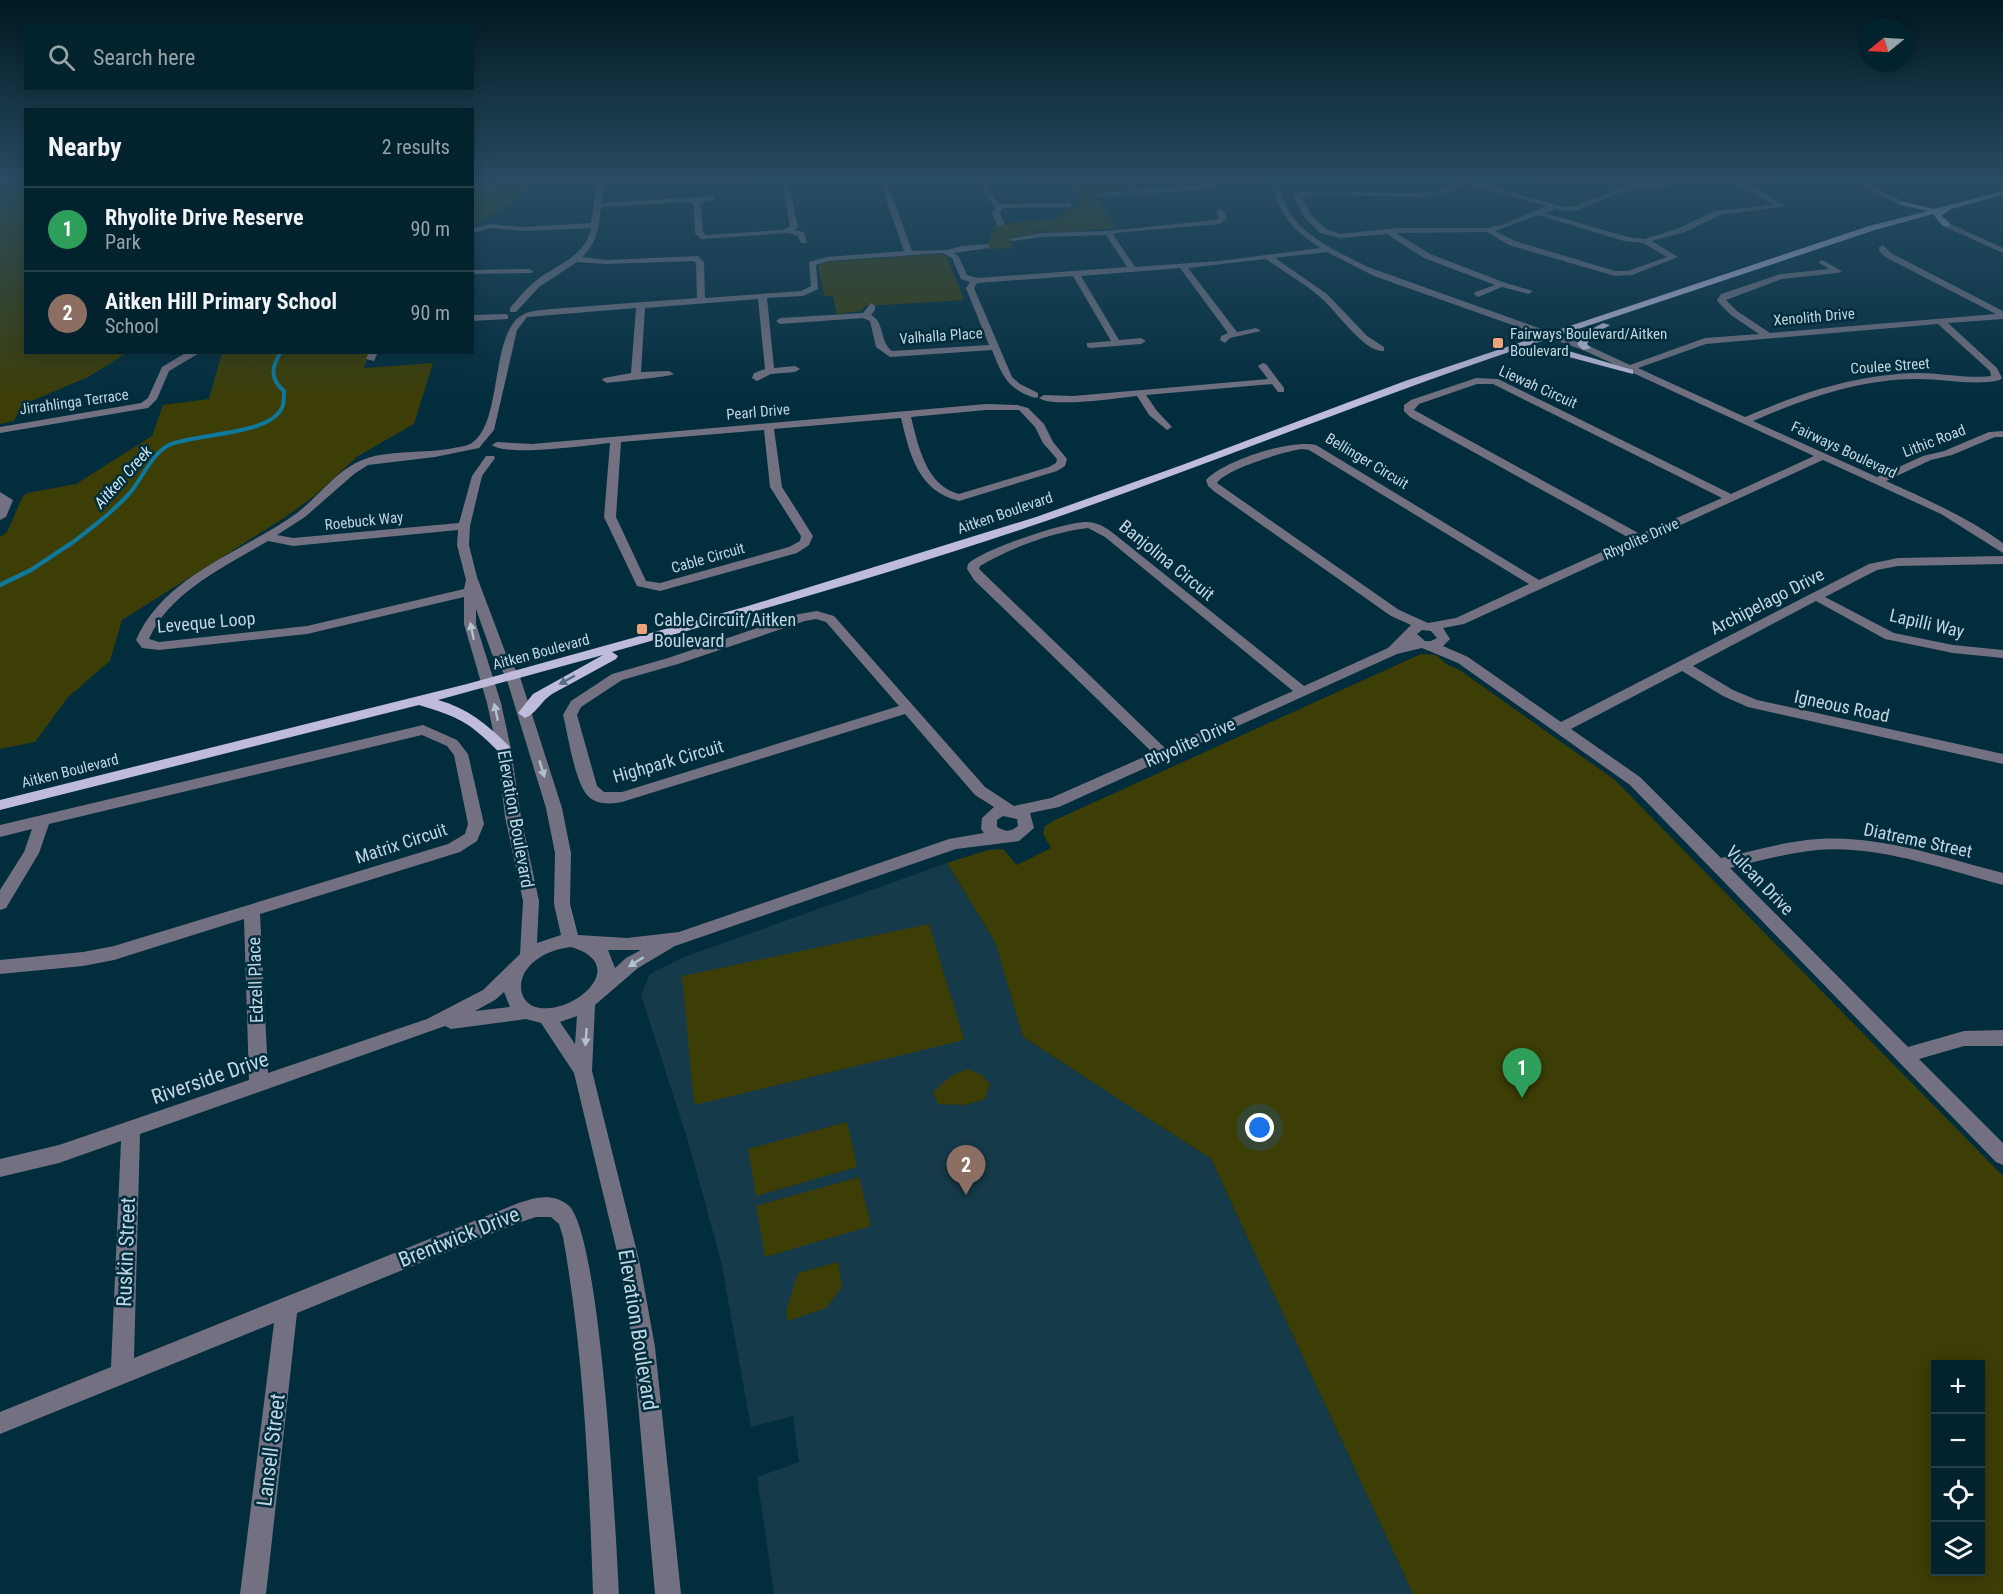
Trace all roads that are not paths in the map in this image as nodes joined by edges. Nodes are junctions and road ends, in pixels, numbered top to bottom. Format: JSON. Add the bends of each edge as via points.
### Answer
{"nodes":[{"id":1,"x":581,"y":253,"type":"edge"},
{"id":2,"x":905,"y":253,"type":"edge"},
{"id":3,"x":951,"y":253,"type":"edge"},
{"id":4,"x":1123,"y":253,"type":"edge"},
{"id":5,"x":1292,"y":253,"type":"edge"},
{"id":6,"x":1337,"y":253,"type":"edge"},
{"id":7,"x":1423,"y":253,"type":"edge"},
{"id":8,"x":1547,"y":253,"type":"edge"},
{"id":9,"x":1667,"y":253,"type":"edge"},
{"id":10,"x":1795,"y":253,"type":"edge"},
{"id":11,"x":1886,"y":253,"type":"edge"},
{"id":12,"x":807,"y":256,"type":"dead end"},
{"id":13,"x":1268,"y":257,"type":"junction"},
{"id":14,"x":575,"y":259,"type":"junction"},
{"id":15,"x":818,"y":261,"type":"junction"},
{"id":16,"x":1822,"y":262,"type":"dead end"},
{"id":17,"x":1182,"y":266,"type":"junction"},
{"id":18,"x":1133,"y":270,"type":"junction"},
{"id":19,"x":529,"y":271,"type":"dead end"},
{"id":20,"x":474,"y":272,"type":"edge"},
{"id":21,"x":1076,"y":274,"type":"junction"},
{"id":22,"x":975,"y":281,"type":"junction"},
{"id":23,"x":1500,"y":284,"type":"junction"},
{"id":24,"x":1529,"y":291,"type":"dead end"},
{"id":25,"x":1478,"y":294,"type":"dead end"},
{"id":26,"x":762,"y":296,"type":"junction"},
{"id":27,"x":524,"y":298,"type":"junction"},
{"id":28,"x":1660,"y":298,"type":"junction"},
{"id":29,"x":701,"y":301,"type":"junction"},
{"id":30,"x":641,"y":305,"type":"junction"},
{"id":31,"x":871,"y":306,"type":"dead end"},
{"id":32,"x":527,"y":313,"type":"junction"},
{"id":33,"x":509,"y":315,"type":"junction"},
{"id":34,"x":865,"y":315,"type":"junction"},
{"id":35,"x":2003,"y":315,"type":"edge"},
{"id":36,"x":476,"y":317,"type":"edge"},
{"id":37,"x":780,"y":321,"type":"dead end"},
{"id":38,"x":1939,"y":321,"type":"junction"},
{"id":39,"x":513,"y":330,"type":"junction"},
{"id":40,"x":1256,"y":331,"type":"dead end"},
{"id":41,"x":1233,"y":333,"type":"junction"},
{"id":42,"x":1548,"y":336,"type":"junction"},
{"id":43,"x":1770,"y":336,"type":"junction"},
{"id":44,"x":1141,"y":340,"type":"dead end"},
{"id":45,"x":1225,"y":340,"type":"dead end"},
{"id":46,"x":1116,"y":342,"type":"junction"},
{"id":47,"x":1090,"y":345,"type":"dead end"},
{"id":48,"x":1395,"y":346,"type":"dead end"},
{"id":49,"x":994,"y":347,"type":"junction"},
{"id":50,"x":1586,"y":348,"type":"junction"},
{"id":51,"x":1498,"y":353,"type":"junction"},
{"id":52,"x":192,"y":354,"type":"edge"},
{"id":53,"x":890,"y":354,"type":"junction"},
{"id":54,"x":882,"y":362,"type":"dead end"},
{"id":55,"x":1263,"y":366,"type":"dead end"},
{"id":56,"x":795,"y":369,"type":"dead end"},
{"id":57,"x":1631,"y":370,"type":"junction"},
{"id":58,"x":770,"y":371,"type":"junction"},
{"id":59,"x":669,"y":374,"type":"dead end"},
{"id":60,"x":636,"y":375,"type":"junction"},
{"id":61,"x":757,"y":378,"type":"dead end"},
{"id":62,"x":607,"y":380,"type":"dead end"},
{"id":63,"x":1274,"y":381,"type":"junction"},
{"id":64,"x":1281,"y":390,"type":"dead end"},
{"id":65,"x":1140,"y":393,"type":"junction"},
{"id":66,"x":1018,"y":400,"type":"junction"},
{"id":67,"x":1042,"y":402,"type":"junction"},
{"id":68,"x":905,"y":414,"type":"junction"},
{"id":69,"x":1744,"y":421,"type":"junction"},
{"id":70,"x":1178,"y":424,"type":"dead end"},
{"id":71,"x":769,"y":426,"type":"junction"},
{"id":72,"x":1040,"y":426,"type":"junction"},
{"id":73,"x":489,"y":429,"type":"junction"},
{"id":74,"x":0,"y":430,"type":"edge"},
{"id":75,"x":2003,"y":434,"type":"edge"},
{"id":76,"x":616,"y":439,"type":"junction"},
{"id":77,"x":496,"y":444,"type":"junction"},
{"id":78,"x":532,"y":447,"type":"junction"},
{"id":79,"x":473,"y":454,"type":"junction"},
{"id":80,"x":1822,"y":456,"type":"junction"},
{"id":81,"x":492,"y":457,"type":"junction"},
{"id":82,"x":477,"y":476,"type":"junction"},
{"id":83,"x":1876,"y":481,"type":"junction"},
{"id":84,"x":0,"y":495,"type":"edge"},
{"id":85,"x":1731,"y":498,"type":"junction"},
{"id":86,"x":0,"y":517,"type":"edge"},
{"id":87,"x":464,"y":526,"type":"junction"},
{"id":88,"x":267,"y":537,"type":"junction"},
{"id":89,"x":1640,"y":539,"type":"junction"},
{"id":90,"x":2003,"y":549,"type":"edge"},
{"id":91,"x":2003,"y":560,"type":"edge"},
{"id":92,"x":1539,"y":585,"type":"junction"},
{"id":93,"x":472,"y":586,"type":"junction"},
{"id":94,"x":1815,"y":596,"type":"junction"},
{"id":95,"x":1395,"y":613,"type":"junction"},
{"id":96,"x":1459,"y":621,"type":"junction"},
{"id":97,"x":1427,"y":626,"type":"junction"},
{"id":98,"x":1410,"y":633,"type":"junction"},
{"id":99,"x":637,"y":642,"type":"junction"},
{"id":100,"x":1436,"y":642,"type":"junction"},
{"id":101,"x":1393,"y":651,"type":"junction"},
{"id":102,"x":2003,"y":654,"type":"edge"},
{"id":103,"x":1682,"y":665,"type":"junction"},
{"id":104,"x":513,"y":677,"type":"junction"},
{"id":105,"x":488,"y":683,"type":"junction"},
{"id":106,"x":1303,"y":692,"type":"junction"},
{"id":107,"x":417,"y":701,"type":"junction"},
{"id":108,"x":909,"y":708,"type":"junction"},
{"id":109,"x":525,"y":713,"type":"junction"},
{"id":110,"x":1561,"y":728,"type":"junction"},
{"id":111,"x":504,"y":749,"type":"junction"},
{"id":112,"x":1163,"y":754,"type":"junction"},
{"id":113,"x":2003,"y":759,"type":"edge"},
{"id":114,"x":980,"y":791,"type":"junction"},
{"id":115,"x":1054,"y":803,"type":"junction"},
{"id":116,"x":0,"y":805,"type":"edge"},
{"id":117,"x":1012,"y":810,"type":"junction"},
{"id":118,"x":990,"y":818,"type":"junction"},
{"id":119,"x":43,"y":821,"type":"junction"},
{"id":120,"x":1026,"y":828,"type":"junction"},
{"id":121,"x":0,"y":831,"type":"edge"},
{"id":122,"x":1001,"y":837,"type":"junction"},
{"id":123,"x":955,"y":843,"type":"junction"},
{"id":124,"x":1718,"y":865,"type":"junction"},
{"id":125,"x":2003,"y":879,"type":"edge"},
{"id":126,"x":0,"y":904,"type":"edge"},
{"id":127,"x":252,"y":910,"type":"junction"},
{"id":128,"x":679,"y":939,"type":"junction"},
{"id":129,"x":578,"y":941,"type":"junction"},
{"id":130,"x":523,"y":962,"type":"junction"},
{"id":131,"x":0,"y":967,"type":"edge"},
{"id":132,"x":592,"y":998,"type":"junction"},
{"id":133,"x":525,"y":1012,"type":"junction"},
{"id":134,"x":547,"y":1017,"type":"junction"},
{"id":135,"x":433,"y":1024,"type":"junction"},
{"id":136,"x":2003,"y":1038,"type":"edge"},
{"id":137,"x":1904,"y":1056,"type":"junction"},
{"id":138,"x":583,"y":1071,"type":"junction"},
{"id":139,"x":259,"y":1085,"type":"junction"},
{"id":140,"x":131,"y":1129,"type":"junction"},
{"id":141,"x":2003,"y":1156,"type":"edge"},
{"id":142,"x":0,"y":1168,"type":"edge"},
{"id":143,"x":287,"y":1306,"type":"junction"},
{"id":144,"x":122,"y":1374,"type":"junction"},
{"id":145,"x":0,"y":1423,"type":"edge"},
{"id":146,"x":252,"y":1594,"type":"edge"},
{"id":147,"x":606,"y":1594,"type":"edge"},
{"id":148,"x":668,"y":1594,"type":"edge"}],
"edges":[{"from":1,"to":14,"type":"street"},
{"from":2,"to":15,"type":"street"},
{"from":3,"to":22,"type":"street","via":[[964,277]]},
{"from":4,"to":18,"type":"street"},
{"from":5,"to":13,"type":"street"},
{"from":6,"to":42,"type":"street","name":"Fairways Boulevard","via":[[1368,269]]},
{"from":7,"to":23,"type":"street"},
{"from":8,"to":9,"type":"street","via":[[1615,274],[1674,257]]},
{"from":10,"to":28,"type":"main road","name":"Aitken Boulevard"},
{"from":11,"to":35,"type":"street"},
{"from":12,"to":15,"type":"street"},
{"from":13,"to":17,"type":"street"},
{"from":13,"to":48,"type":"street","via":[[1324,296],[1377,351]]},
{"from":14,"to":27,"type":"street","via":[[536,285]]},
{"from":14,"to":29,"type":"street","via":[[606,262],[695,258],[700,262]]},
{"from":15,"to":26,"type":"street","via":[[811,266],[815,285],[812,290]]},
{"from":16,"to":43,"type":"street","via":[[1838,272],[1781,277],[1721,300]]},
{"from":17,"to":18,"type":"street"},
{"from":17,"to":41,"type":"street"},
{"from":18,"to":21,"type":"street"},
{"from":19,"to":20,"type":"street"},
{"from":21,"to":22,"type":"street"},
{"from":21,"to":46,"type":"street"},
{"from":22,"to":49,"type":"street","via":[[970,288]]},
{"from":23,"to":24,"type":"street"},
{"from":23,"to":25,"type":"street"},
{"from":26,"to":29,"type":"street"},
{"from":26,"to":58,"type":"street"},
{"from":27,"to":32,"type":"street"},
{"from":27,"to":33,"type":"street"},
{"from":28,"to":42,"type":"main road","name":"Aitken Boulevard"},
{"from":28,"to":50,"type":"main road","via":[[1592,331],[1582,341]]},
{"from":29,"to":30,"type":"street"},
{"from":30,"to":32,"type":"street"},
{"from":30,"to":60,"type":"street"},
{"from":31,"to":34,"type":"street"},
{"from":32,"to":33,"type":"street"},
{"from":32,"to":39,"type":"street"},
{"from":33,"to":36,"type":"street"},
{"from":33,"to":39,"type":"street"},
{"from":34,"to":37,"type":"street"},
{"from":34,"to":53,"type":"street","name":"Valhalla Place","via":[[874,320],[882,350]]},
{"from":35,"to":38,"type":"street","name":"Xenolith Drive"},
{"from":38,"to":43,"type":"street","name":"Xenolith Drive"},
{"from":38,"to":69,"type":"street","name":"Coulee Street","via":[[1994,370],[1997,378],[1983,381],[1918,376],[1846,383]]},
{"from":39,"to":73,"type":"street"},
{"from":40,"to":41,"type":"street"},
{"from":41,"to":45,"type":"street"},
{"from":42,"to":50,"type":"street","name":"Fairways Boulevard"},
{"from":42,"to":51,"type":"main road","name":"Aitken Boulevard"},
{"from":42,"to":57,"type":"street","name":"Fairways Boulevard"},
{"from":43,"to":57,"type":"street","name":"Xenolith Drive","via":[[1705,341]]},
{"from":44,"to":46,"type":"street"},
{"from":46,"to":47,"type":"street"},
{"from":49,"to":53,"type":"street","name":"Valhalla Place"},
{"from":49,"to":66,"type":"street"},
{"from":50,"to":57,"type":"street","name":"Fairways Boulevard"},
{"from":51,"to":57,"type":"main road","via":[[1547,349]]},
{"from":51,"to":99,"type":"main road","name":"Aitken Boulevard","via":[[1030,522]]},
{"from":52,"to":74,"type":"street","name":"Jirrahlinga Terrace","via":[[163,372],[153,399],[144,406]]},
{"from":53,"to":54,"type":"street","name":"Valhalla Place"},
{"from":55,"to":63,"type":"street"},
{"from":56,"to":58,"type":"street"},
{"from":57,"to":69,"type":"street","name":"Fairways Boulevard"},
{"from":58,"to":61,"type":"street"},
{"from":59,"to":60,"type":"street"},
{"from":60,"to":62,"type":"street"},
{"from":63,"to":64,"type":"street"},
{"from":63,"to":65,"type":"street"},
{"from":65,"to":67,"type":"street"},
{"from":65,"to":70,"type":"street","via":[[1162,429]]},
{"from":66,"to":67,"type":"street"},
{"from":66,"to":67,"type":"street"},
{"from":66,"to":68,"type":"street","name":"Pearl Drive","via":[[986,407]]},
{"from":66,"to":72,"type":"street"},
{"from":67,"to":72,"type":"street"},
{"from":68,"to":71,"type":"street","name":"Pearl Drive"},
{"from":68,"to":72,"type":"street","via":[[920,465],[944,493],[956,498],[1060,466],[1062,459]]},
{"from":69,"to":80,"type":"street","name":"Fairways Boulevard"},
{"from":71,"to":76,"type":"street","name":"Pearl Drive"},
{"from":71,"to":76,"type":"street","name":"Cable Circuit","via":[[776,487],[807,536],[805,543],[793,550],[660,587],[644,585],[638,578],[610,517]]},
{"from":73,"to":77,"type":"street"},
{"from":73,"to":79,"type":"street"},
{"from":75,"to":83,"type":"street","name":"Lithic Road","via":[[1993,434],[1927,458]]},
{"from":76,"to":78,"type":"street","name":"Pearl Drive"},
{"from":77,"to":78,"type":"street","name":"Pearl Drive"},
{"from":77,"to":79,"type":"street","name":"Pearl Drive"},
{"from":77,"to":81,"type":"street","via":[[500,450]]},
{"from":78,"to":81,"type":"street","name":"Pearl Drive"},
{"from":79,"to":81,"type":"street","name":"Pearl Drive"},
{"from":79,"to":82,"type":"street"},
{"from":79,"to":88,"type":"street","name":"Leveque Loop","via":[[377,460],[358,466],[313,506]]},
{"from":80,"to":83,"type":"street","name":"Fairways Boulevard"},
{"from":80,"to":85,"type":"street","name":"Rhyolite Drive"},
{"from":81,"to":82,"type":"street"},
{"from":82,"to":87,"type":"street"},
{"from":83,"to":90,"type":"street","name":"Fairways Boulevard","via":[[1962,521]]},
{"from":84,"to":86,"type":"street","via":[[7,500]]},
{"from":85,"to":89,"type":"street","name":"Rhyolite Drive"},
{"from":85,"to":89,"type":"street","name":"Liewah Circuit","via":[[1496,381],[1476,381],[1408,407],[1414,415]]},
{"from":87,"to":88,"type":"street","name":"Roebuck Way","via":[[293,542]]},
{"from":87,"to":93,"type":"street","via":[[463,545]]},
{"from":88,"to":93,"type":"street","name":"Leveque Loop","via":[[169,602],[144,632],[143,643],[159,646],[307,630]]},
{"from":89,"to":92,"type":"street","name":"Rhyolite Drive"},
{"from":91,"to":94,"type":"street","name":"Archipelago Drive","via":[[1885,564]]},
{"from":92,"to":95,"type":"street","name":"Bellinger Circuit","via":[[1312,447],[1287,447],[1211,480],[1219,490]]},
{"from":92,"to":96,"type":"street","name":"Rhyolite Drive"},
{"from":93,"to":104,"type":"street","name":"Elevation Boulevard","via":[[499,654]]},
{"from":105,"to":93,"type":"street","name":"Elevation Boulevard","one_way":true,"via":[[470,624]]},
{"from":94,"to":102,"type":"street","name":"Lapilli Way","via":[[1890,636]]},
{"from":94,"to":103,"type":"street","name":"Archipelago Drive"},
{"from":95,"to":97,"type":"street","name":"Bellinger Circuit"},
{"from":95,"to":98,"type":"street","name":"Bellinger Circuit"},
{"from":96,"to":97,"type":"street","name":"Rhyolite Drive"},
{"from":96,"to":100,"type":"street","name":"Rhyolite Drive"},
{"from":97,"to":98,"type":"street","name":"Rhyolite Drive","via":[[1415,627]]},
{"from":97,"to":100,"type":"street","name":"Bellinger Circuit","via":[[1440,631]]},
{"from":98,"to":100,"type":"street","name":"Bellinger Circuit","via":[[1415,640]]},
{"from":98,"to":101,"type":"street","name":"Rhyolite Drive"},
{"from":99,"to":104,"type":"main road","name":"Aitken Boulevard"},
{"from":99,"to":109,"type":"main road","one_way":true,"via":[[547,691]]},
{"from":100,"to":101,"type":"street","name":"Rhyolite Drive"},
{"from":100,"to":110,"type":"street","name":"Vulcan Drive"},
{"from":101,"to":106,"type":"street","name":"Rhyolite Drive"},
{"from":103,"to":110,"type":"street","name":"Archipelago Drive"},
{"from":103,"to":113,"type":"street","name":"Igneous Road","via":[[1753,704]]},
{"from":104,"to":105,"type":"main road","name":"Aitken Boulevard"},
{"from":104,"to":109,"type":"street","name":"Elevation Boulevard"},
{"from":105,"to":107,"type":"main road","name":"Aitken Boulevard"},
{"from":111,"to":105,"type":"street","name":"Elevation Boulevard","one_way":true},
{"from":106,"to":112,"type":"street","name":"Rhyolite Drive"},
{"from":106,"to":112,"type":"street","name":"Banjolina Circuit","via":[[1094,526],[1068,529],[974,564],[978,577]]},
{"from":107,"to":111,"type":"main road","via":[[463,713]]},
{"from":107,"to":116,"type":"main road","name":"Aitken Boulevard"},
{"from":108,"to":108,"type":"street","name":"Highpark Circuit","via":[[830,619],[817,615],[617,677],[576,704],[570,715],[588,784],[592,792],[604,798],[622,797]]},
{"from":108,"to":114,"type":"street","name":"Highpark Circuit"},
{"from":109,"to":129,"type":"street","name":"Elevation Boulevard","one_way":true,"via":[[559,830],[563,853],[562,904]]},
{"from":110,"to":124,"type":"street","name":"Vulcan Drive","via":[[1635,781]]},
{"from":111,"to":130,"type":"street","name":"Elevation Boulevard","via":[[513,817],[531,901]]},
{"from":112,"to":115,"type":"street","name":"Rhyolite Drive"},
{"from":114,"to":117,"type":"street","name":"Highpark Circuit"},
{"from":114,"to":118,"type":"street","name":"Highpark Circuit"},
{"from":115,"to":117,"type":"street","name":"Rhyolite Drive"},
{"from":115,"to":120,"type":"street","name":"Rhyolite Drive"},
{"from":117,"to":118,"type":"street","via":[[999,811]]},
{"from":117,"to":120,"type":"street","via":[[1024,816]]},
{"from":118,"to":122,"type":"street","via":[[989,829]]},
{"from":118,"to":123,"type":"street"},
{"from":119,"to":121,"type":"street","name":"Matrix Circuit"},
{"from":119,"to":126,"type":"street","via":[[31,853]]},
{"from":119,"to":127,"type":"street","name":"Matrix Circuit","via":[[414,731],[431,732],[457,747],[476,817],[475,830],[465,843]]},
{"from":120,"to":122,"type":"street","via":[[1020,835]]},
{"from":122,"to":123,"type":"street"},
{"from":123,"to":128,"type":"street"},
{"from":124,"to":125,"type":"street","name":"Diatreme Street","via":[[1830,844],[1879,848]]},
{"from":124,"to":137,"type":"street","name":"Vulcan Drive"},
{"from":127,"to":131,"type":"street","name":"Matrix Circuit","via":[[98,957]]},
{"from":127,"to":139,"type":"street","name":"Edzell Place"},
{"from":128,"to":129,"type":"street","via":[[627,945]]},
{"from":128,"to":132,"type":"street","one_way":true,"via":[[632,963]]},
{"from":129,"to":130,"type":"street","via":[[556,942]]},
{"from":129,"to":132,"type":"street","via":[[596,948],[607,968],[605,981]]},
{"from":130,"to":133,"type":"street","via":[[511,981],[511,993]]},
{"from":130,"to":135,"type":"street","name":"Riverside Drive","via":[[489,995]]},
{"from":132,"to":134,"type":"street","via":[[574,1011]]},
{"from":132,"to":138,"type":"street","name":"Elevation Boulevard","one_way":true},
{"from":133,"to":134,"type":"street"},
{"from":133,"to":135,"type":"street","name":"Riverside Drive"},
{"from":134,"to":138,"type":"street","name":"Elevation Boulevard"},
{"from":135,"to":139,"type":"street","name":"Riverside Drive"},
{"from":136,"to":137,"type":"street","via":[[1955,1039]]},
{"from":137,"to":141,"type":"street","name":"Vulcan Drive"},
{"from":138,"to":148,"type":"street","name":"Elevation Boulevard","via":[[630,1264],[642,1337]]},
{"from":139,"to":140,"type":"street","name":"Riverside Drive"},
{"from":140,"to":142,"type":"street","name":"Riverside Drive","via":[[59,1155]]},
{"from":140,"to":144,"type":"street","name":"Ruskin Street"},
{"from":143,"to":144,"type":"street","name":"Brentwick Drive"},
{"from":143,"to":146,"type":"street","name":"Lansell Street"},
{"from":143,"to":147,"type":"street","name":"Brentwick Drive","via":[[535,1207],[558,1210],[572,1233],[592,1372]]},
{"from":144,"to":145,"type":"street","name":"Brentwick Drive"}]}
